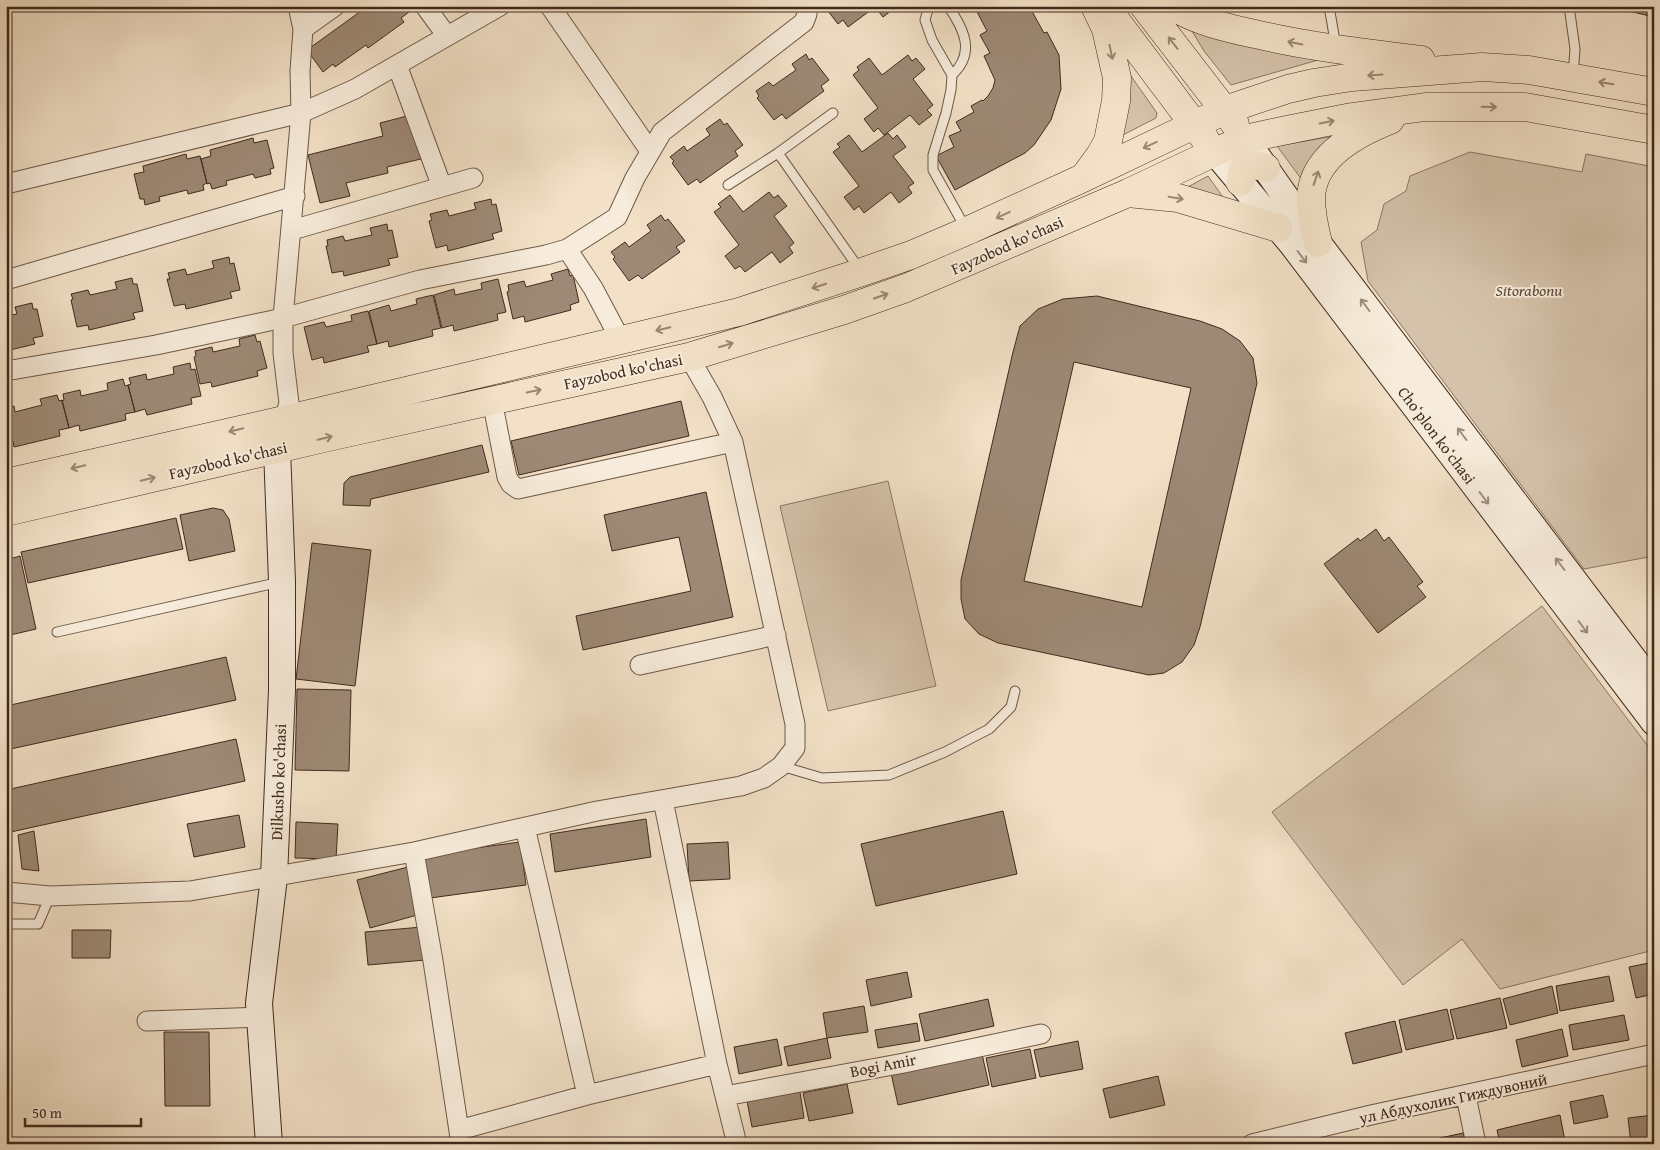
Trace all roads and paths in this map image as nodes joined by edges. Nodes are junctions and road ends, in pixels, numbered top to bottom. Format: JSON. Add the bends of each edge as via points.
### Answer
{"nodes":[{"id":1,"x":298,"y":6,"type":"edge"},
{"id":2,"x":335,"y":6,"type":"edge"},
{"id":3,"x":425,"y":6,"type":"edge"},
{"id":4,"x":500,"y":6,"type":"edge"},
{"id":5,"x":550,"y":6,"type":"edge"},
{"id":6,"x":807,"y":6,"type":"edge"},
{"id":7,"x":929,"y":6,"type":"edge"},
{"id":8,"x":948,"y":6,"type":"edge"},
{"id":9,"x":1095,"y":6,"type":"edge"},
{"id":10,"x":1105,"y":6,"type":"edge"},
{"id":11,"x":1144,"y":6,"type":"edge"},
{"id":12,"x":1172,"y":6,"type":"edge"},
{"id":13,"x":1330,"y":6,"type":"edge"},
{"id":14,"x":1569,"y":6,"type":"edge"},
{"id":15,"x":304,"y":29,"type":"junction"},
{"id":16,"x":447,"y":36,"type":"junction"},
{"id":17,"x":1336,"y":50,"type":"junction"},
{"id":18,"x":397,"y":65,"type":"junction"},
{"id":19,"x":1482,"y":67,"type":"junction"},
{"id":20,"x":952,"y":75,"type":"junction"},
{"id":21,"x":1198,"y":75,"type":"junction"},
{"id":22,"x":1573,"y":77,"type":"junction"},
{"id":23,"x":1288,"y":89,"type":"junction"},
{"id":24,"x":1654,"y":92,"type":"edge"},
{"id":25,"x":1172,"y":95,"type":"junction"},
{"id":26,"x":1425,"y":107,"type":"junction"},
{"id":27,"x":1225,"y":110,"type":"junction"},
{"id":28,"x":301,"y":113,"type":"junction"},
{"id":29,"x":833,"y":113,"type":"dead end"},
{"id":30,"x":1194,"y":125,"type":"junction"},
{"id":31,"x":1296,"y":128,"type":"junction"},
{"id":32,"x":1654,"y":130,"type":"edge"},
{"id":33,"x":1246,"y":139,"type":"junction"},
{"id":34,"x":650,"y":151,"type":"junction"},
{"id":35,"x":778,"y":152,"type":"junction"},
{"id":36,"x":1215,"y":152,"type":"junction"},
{"id":37,"x":1266,"y":168,"type":"junction"},
{"id":38,"x":473,"y":178,"type":"dead end"},
{"id":39,"x":1083,"y":178,"type":"junction"},
{"id":40,"x":1240,"y":182,"type":"junction"},
{"id":41,"x":6,"y":184,"type":"edge"},
{"id":42,"x":728,"y":185,"type":"dead end"},
{"id":43,"x":442,"y":187,"type":"junction"},
{"id":44,"x":1128,"y":193,"type":"junction"},
{"id":45,"x":294,"y":196,"type":"junction"},
{"id":46,"x":1278,"y":228,"type":"junction"},
{"id":47,"x":292,"y":230,"type":"junction"},
{"id":48,"x":967,"y":231,"type":"junction"},
{"id":49,"x":1318,"y":243,"type":"junction"},
{"id":50,"x":567,"y":249,"type":"junction"},
{"id":51,"x":862,"y":272,"type":"junction"},
{"id":52,"x":6,"y":280,"type":"edge"},
{"id":53,"x":284,"y":318,"type":"junction"},
{"id":54,"x":620,"y":339,"type":"junction"},
{"id":55,"x":689,"y":357,"type":"junction"},
{"id":56,"x":6,"y":371,"type":"edge"},
{"id":57,"x":492,"y":400,"type":"junction"},
{"id":58,"x":284,"y":420,"type":"junction"},
{"id":59,"x":733,"y":442,"type":"junction"},
{"id":60,"x":277,"y":449,"type":"junction"},
{"id":61,"x":6,"y":483,"type":"edge"},
{"id":62,"x":6,"y":512,"type":"edge"},
{"id":63,"x":282,"y":581,"type":"junction"},
{"id":64,"x":57,"y":632,"type":"dead end"},
{"id":65,"x":776,"y":635,"type":"junction"},
{"id":66,"x":640,"y":665,"type":"dead end"},
{"id":67,"x":1654,"y":686,"type":"edge"},
{"id":68,"x":1015,"y":691,"type":"dead end"},
{"id":69,"x":1654,"y":722,"type":"edge"},
{"id":70,"x":781,"y":766,"type":"junction"},
{"id":71,"x":663,"y":800,"type":"junction"},
{"id":72,"x":525,"y":827,"type":"junction"},
{"id":73,"x":414,"y":852,"type":"junction"},
{"id":74,"x":274,"y":877,"type":"junction"},
{"id":75,"x":6,"y":892,"type":"edge"},
{"id":76,"x":50,"y":896,"type":"junction"},
{"id":77,"x":6,"y":924,"type":"edge"},
{"id":78,"x":260,"y":1018,"type":"junction"},
{"id":79,"x":147,"y":1021,"type":"dead end"},
{"id":80,"x":1041,"y":1034,"type":"dead end"},
{"id":81,"x":1654,"y":1054,"type":"edge"},
{"id":82,"x":718,"y":1064,"type":"junction"},
{"id":83,"x":587,"y":1095,"type":"junction"},
{"id":84,"x":725,"y":1096,"type":"junction"},
{"id":85,"x":1466,"y":1096,"type":"junction"},
{"id":86,"x":460,"y":1137,"type":"edge"},
{"id":87,"x":269,"y":1144,"type":"edge"},
{"id":88,"x":737,"y":1144,"type":"edge"},
{"id":89,"x":1252,"y":1144,"type":"edge"},
{"id":90,"x":1476,"y":1144,"type":"edge"}],
"edges":[{"from":1,"to":15,"type":"street"},
{"from":2,"to":15,"type":"street"},
{"from":3,"to":16,"type":"street"},
{"from":4,"to":16,"type":"street"},
{"from":5,"to":34,"type":"street"},
{"from":6,"to":34,"type":"street","via":[[804,22],[662,132]]},
{"from":7,"to":20,"type":"lane","via":[[925,20],[932,40]]},
{"from":8,"to":20,"type":"lane","via":[[965,36],[966,50],[960,68]]},
{"from":9,"to":39,"type":"main road","one_way":true,"via":[[1106,28],[1116,78],[1116,101],[1108,141]]},
{"from":10,"to":25,"type":"main road"},
{"from":21,"to":11,"type":"main road","one_way":true},
{"from":17,"to":12,"type":"main road","one_way":true,"via":[[1230,29]]},
{"from":13,"to":17,"type":"lane"},
{"from":14,"to":22,"type":"lane","via":[[1574,49]]},
{"from":15,"to":28,"type":"street"},
{"from":16,"to":18,"type":"street"},
{"from":17,"to":19,"type":"main road"},
{"from":18,"to":28,"type":"street","via":[[355,89]]},
{"from":18,"to":43,"type":"street"},
{"from":19,"to":22,"type":"main road"},
{"from":19,"to":23,"type":"main road","name":"Fayzobod ko'chasi","one_way":true,"via":[[1352,77]]},
{"from":20,"to":48,"type":"lane","via":[[946,112],[932,155],[933,170]]},
{"from":21,"to":25,"type":"main road","via":[[1190,88]]},
{"from":21,"to":27,"type":"main road"},
{"from":24,"to":22,"type":"main road","one_way":true},
{"from":23,"to":27,"type":"main road","name":"Fayzobod ko'chasi"},
{"from":23,"to":31,"type":"main road","via":[[1278,101],[1276,112],[1280,120]]},
{"from":25,"to":30,"type":"main road"},
{"from":31,"to":26,"type":"main road","name":"Fayzobod ko'chasi","one_way":true},
{"from":26,"to":32,"type":"main road","one_way":true,"via":[[1525,108]]},
{"from":49,"to":26,"type":"main road","one_way":true,"via":[[1311,195],[1317,172],[1335,151],[1350,140],[1373,127]]},
{"from":27,"to":30,"type":"main road","name":"Fayzobod ko'chasi"},
{"from":27,"to":33,"type":"main road"},
{"from":28,"to":41,"type":"street"},
{"from":28,"to":45,"type":"street"},
{"from":29,"to":35,"type":"lane"},
{"from":30,"to":36,"type":"main road"},
{"from":30,"to":39,"type":"main road","name":"Fayzobod ko'chasi","one_way":true},
{"from":31,"to":33,"type":"main road","name":"Fayzobod ko'chasi"},
{"from":33,"to":36,"type":"main road","name":"Fayzobod ko'chasi"},
{"from":33,"to":37,"type":"main road","name":"Choʻplon koʻchasi"},
{"from":34,"to":50,"type":"street","via":[[617,217]]},
{"from":35,"to":42,"type":"lane"},
{"from":35,"to":51,"type":"lane"},
{"from":36,"to":40,"type":"main road","name":"Choʻplon koʻchasi"},
{"from":36,"to":44,"type":"main road","name":"Fayzobod ko'chasi"},
{"from":37,"to":40,"type":"main road","via":[[1248,166],[1243,170]]},
{"from":37,"to":49,"type":"main road","name":"Choʻplon koʻchasi"},
{"from":38,"to":43,"type":"street"},
{"from":39,"to":48,"type":"main road","name":"Fayzobod ko'chasi","one_way":true},
{"from":40,"to":46,"type":"main road","name":"Choʻplon koʻchasi"},
{"from":43,"to":47,"type":"street"},
{"from":44,"to":46,"type":"main road","one_way":true,"via":[[1178,198]]},
{"from":55,"to":44,"type":"main road","name":"Fayzobod ko'chasi","one_way":true,"via":[[906,288]]},
{"from":45,"to":47,"type":"street"},
{"from":45,"to":52,"type":"street"},
{"from":46,"to":69,"type":"main road","name":"Choʻplon koʻchasi","one_way":true},
{"from":47,"to":53,"type":"street"},
{"from":48,"to":51,"type":"main road","name":"Fayzobod ko'chasi"},
{"from":67,"to":49,"type":"main road","name":"Choʻplon koʻchasi","one_way":true},
{"from":50,"to":53,"type":"street","via":[[420,280]]},
{"from":50,"to":54,"type":"street","via":[[593,288]]},
{"from":51,"to":54,"type":"main road","name":"Fayzobod ko'chasi","one_way":true,"via":[[739,312]]},
{"from":53,"to":56,"type":"street","via":[[156,345]]},
{"from":53,"to":58,"type":"street","via":[[283,353],[289,403]]},
{"from":54,"to":58,"type":"main road","name":"Fayzobod ko'chasi"},
{"from":57,"to":55,"type":"main road","name":"Fayzobod ko'chasi","one_way":true},
{"from":55,"to":59,"type":"street"},
{"from":57,"to":59,"type":"street","via":[[507,477],[518,490]]},
{"from":60,"to":57,"type":"main road","name":"Fayzobod ko'chasi","one_way":true},
{"from":58,"to":60,"type":"main road","name":"Dilkusho ko'chasi"},
{"from":58,"to":61,"type":"main road","name":"Fayzobod ko'chasi","one_way":true},
{"from":59,"to":65,"type":"street"},
{"from":62,"to":60,"type":"main road","name":"Fayzobod ko'chasi","one_way":true},
{"from":60,"to":63,"type":"main road","name":"Dilkusho ko'chasi"},
{"from":63,"to":64,"type":"lane"},
{"from":63,"to":74,"type":"main road","name":"Dilkusho ko'chasi","via":[[282,690]]},
{"from":65,"to":66,"type":"street"},
{"from":65,"to":70,"type":"street","via":[[795,724],[795,748]]},
{"from":68,"to":70,"type":"lane","via":[[1011,707],[989,729],[945,752],[889,775],[822,778]]},
{"from":70,"to":71,"type":"street","via":[[753,783]]},
{"from":71,"to":72,"type":"street"},
{"from":71,"to":82,"type":"street"},
{"from":72,"to":73,"type":"street"},
{"from":72,"to":83,"type":"street"},
{"from":73,"to":74,"type":"street"},
{"from":73,"to":86,"type":"street"},
{"from":74,"to":76,"type":"street","via":[[190,891]]},
{"from":74,"to":78,"type":"main road","name":"Dilkusho ko'chasi"},
{"from":75,"to":76,"type":"street"},
{"from":76,"to":77,"type":"lane","via":[[38,924]]},
{"from":78,"to":79,"type":"street"},
{"from":78,"to":87,"type":"main road","name":"Dilkusho ko'chasi"},
{"from":80,"to":84,"type":"street"},
{"from":81,"to":85,"type":"street","name":"ул Абдухолик Гиждувоний"},
{"from":82,"to":83,"type":"street"},
{"from":82,"to":84,"type":"street"},
{"from":83,"to":86,"type":"street"},
{"from":84,"to":88,"type":"street"},
{"from":85,"to":89,"type":"street","name":"ул Абдухолик Гиждувоний"},
{"from":85,"to":90,"type":"street"}]}
